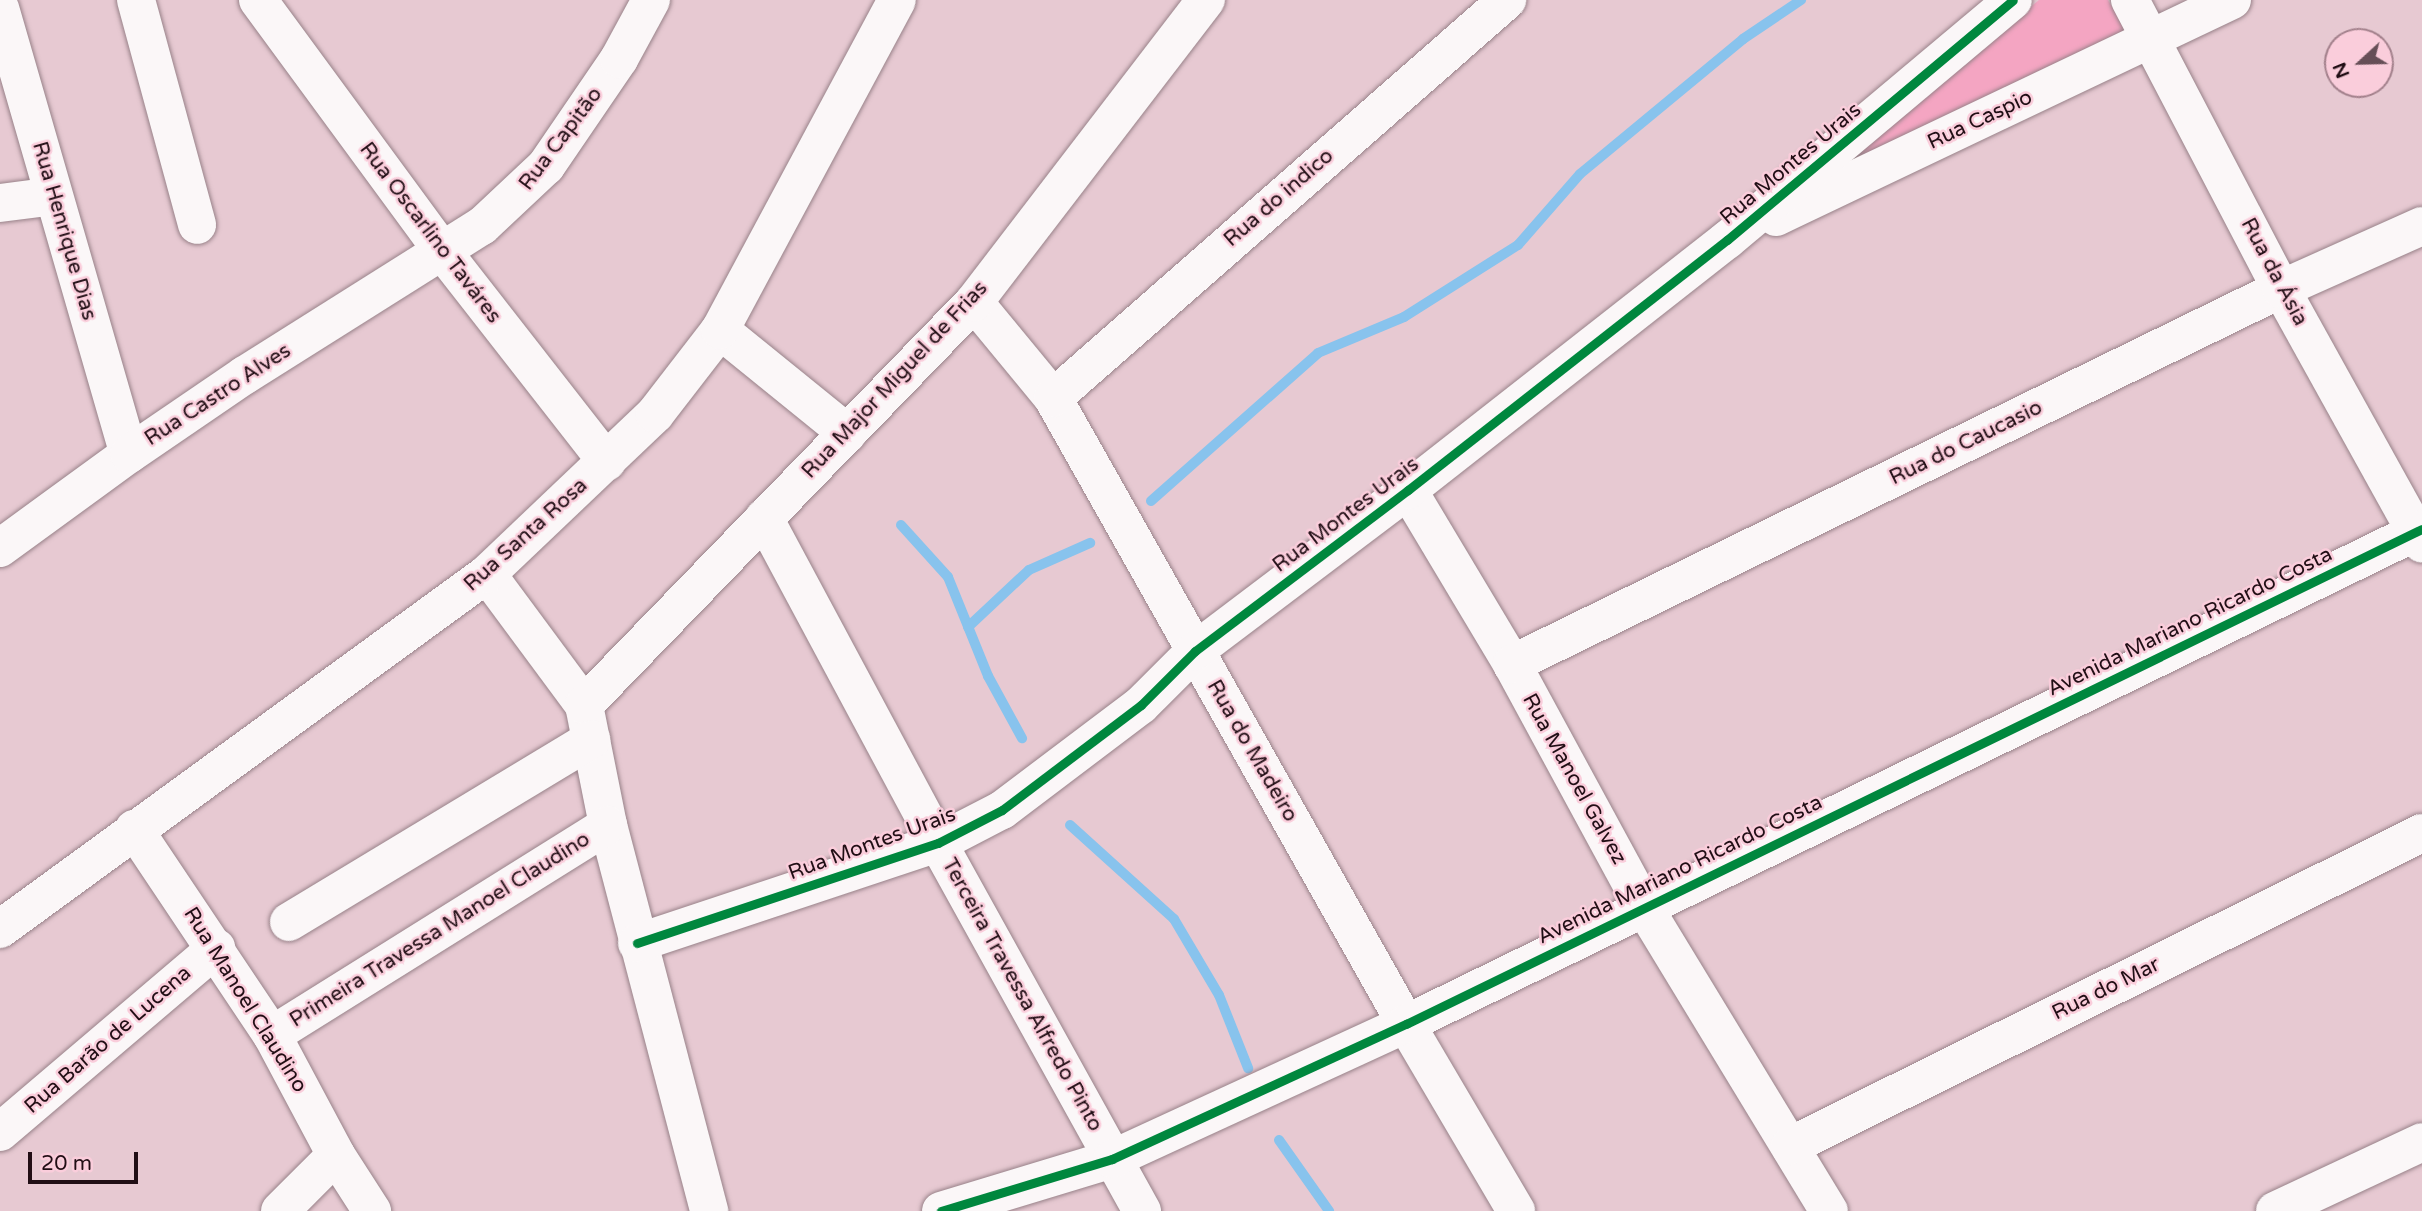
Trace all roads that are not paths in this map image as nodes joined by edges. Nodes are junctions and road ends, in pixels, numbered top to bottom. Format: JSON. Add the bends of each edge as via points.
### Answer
{"nodes":[{"id":1,"x":136,"y":0,"type":"edge"},
{"id":2,"x":258,"y":0,"type":"edge"},
{"id":3,"x":651,"y":0,"type":"edge"},
{"id":4,"x":897,"y":0,"type":"edge"},
{"id":5,"x":1206,"y":0,"type":"edge"},
{"id":6,"x":1507,"y":0,"type":"edge"},
{"id":7,"x":2013,"y":0,"type":"edge"},
{"id":8,"x":2130,"y":0,"type":"edge"},
{"id":9,"x":2232,"y":0,"type":"edge"},
{"id":10,"x":0,"y":8,"type":"edge"},
{"id":11,"x":2151,"y":38,"type":"junction"},
{"id":12,"x":54,"y":196,"type":"junction"},
{"id":13,"x":0,"y":203,"type":"edge"},
{"id":14,"x":197,"y":225,"type":"dead end"},
{"id":15,"x":2422,"y":226,"type":"edge"},
{"id":16,"x":1727,"y":240,"type":"junction"},
{"id":17,"x":443,"y":252,"type":"junction"},
{"id":18,"x":2281,"y":289,"type":"junction"},
{"id":19,"x":974,"y":302,"type":"junction"},
{"id":20,"x":720,"y":330,"type":"junction"},
{"id":21,"x":1053,"y":398,"type":"junction"},
{"id":22,"x":847,"y":433,"type":"junction"},
{"id":23,"x":129,"y":454,"type":"junction"},
{"id":24,"x":607,"y":462,"type":"junction"},
{"id":25,"x":1408,"y":490,"type":"junction"},
{"id":26,"x":764,"y":518,"type":"junction"},
{"id":27,"x":2420,"y":534,"type":"edge"},
{"id":28,"x":0,"y":548,"type":"edge"},
{"id":29,"x":487,"y":573,"type":"junction"},
{"id":30,"x":1195,"y":651,"type":"junction"},
{"id":31,"x":1511,"y":664,"type":"junction"},
{"id":32,"x":587,"y":722,"type":"junction"},
{"id":33,"x":608,"y":825,"type":"junction"},
{"id":34,"x":134,"y":829,"type":"junction"},
{"id":35,"x":2422,"y":833,"type":"edge"},
{"id":36,"x":938,"y":843,"type":"junction"},
{"id":37,"x":1644,"y":906,"type":"junction"},
{"id":38,"x":289,"y":922,"type":"dead end"},
{"id":39,"x":0,"y":929,"type":"edge"},
{"id":40,"x":637,"y":943,"type":"junction"},
{"id":41,"x":216,"y":948,"type":"junction"},
{"id":42,"x":1406,"y":1024,"type":"junction"},
{"id":43,"x":272,"y":1035,"type":"junction"},
{"id":44,"x":0,"y":1132,"type":"edge"},
{"id":45,"x":2422,"y":1142,"type":"edge"},
{"id":46,"x":1790,"y":1146,"type":"junction"},
{"id":47,"x":336,"y":1155,"type":"junction"},
{"id":48,"x":1112,"y":1159,"type":"junction"},
{"id":49,"x":280,"y":1211,"type":"edge"},
{"id":50,"x":372,"y":1211,"type":"edge"},
{"id":51,"x":709,"y":1211,"type":"edge"},
{"id":52,"x":940,"y":1211,"type":"edge"},
{"id":53,"x":1142,"y":1211,"type":"edge"},
{"id":54,"x":1516,"y":1211,"type":"edge"},
{"id":55,"x":1829,"y":1211,"type":"edge"},
{"id":56,"x":2275,"y":1211,"type":"edge"}],
"edges":[{"from":1,"to":14,"type":"street"},
{"from":2,"to":17,"type":"street","name":"Rua Oscarlino Taváres"},
{"from":3,"to":17,"type":"street","name":"Rua Capitão","via":[[619,60],[546,166],[482,226]]},
{"from":4,"to":20,"type":"street","name":"Rua Santa Rosa"},
{"from":5,"to":19,"type":"street","name":"Rua Major Miguel de Frias"},
{"from":6,"to":21,"type":"street","name":"Rua do indico"},
{"from":7,"to":16,"type":"street","name":"Rua Montes Urais"},
{"from":8,"to":11,"type":"street","name":"Rua da Ásia"},
{"from":9,"to":11,"type":"street","name":"Rua Caspio"},
{"from":10,"to":12,"type":"street","name":"Rua Henrique Dias"},
{"from":11,"to":16,"type":"street","name":"Rua Caspio"},
{"from":11,"to":18,"type":"street","name":"Rua da Ásia"},
{"from":12,"to":13,"type":"street"},
{"from":12,"to":23,"type":"street","name":"Rua Henrique Dias"},
{"from":15,"to":18,"type":"street","name":"Rua do Caucasio"},
{"from":16,"to":25,"type":"street","name":"Rua Montes Urais"},
{"from":17,"to":23,"type":"street","name":"Rua Castro Alves","via":[[245,375]]},
{"from":17,"to":24,"type":"street","name":"Rua Oscarlino Taváres"},
{"from":18,"to":27,"type":"street","name":"Rua da Ásia"},
{"from":18,"to":31,"type":"street","name":"Rua do Caucasio"},
{"from":19,"to":21,"type":"street","name":"Rua do Madeiro"},
{"from":19,"to":22,"type":"street","name":"Rua Major Miguel de Frias"},
{"from":20,"to":22,"type":"street"},
{"from":20,"to":24,"type":"street","name":"Rua Santa Rosa","via":[[655,414]]},
{"from":21,"to":30,"type":"street","name":"Rua do Madeiro"},
{"from":22,"to":26,"type":"street","name":"Rua Major Miguel de Frias"},
{"from":23,"to":28,"type":"street","name":"Rua Castro Alves"},
{"from":24,"to":29,"type":"street","name":"Rua Santa Rosa"},
{"from":25,"to":30,"type":"street","name":"Rua Montes Urais"},
{"from":25,"to":31,"type":"street","name":"Rua Manoel Galvez"},
{"from":26,"to":32,"type":"street","name":"Rua Major Miguel de Frias"},
{"from":26,"to":36,"type":"street","name":"Terceira Travessa Alfredo Pinto"},
{"from":27,"to":37,"type":"street","name":"Avenida Mariano Ricardo Costa"},
{"from":29,"to":32,"type":"street"},
{"from":29,"to":34,"type":"street","name":"Rua Santa Rosa"},
{"from":30,"to":36,"type":"street","name":"Rua Montes Urais","via":[[1140,705],[1051,774],[1002,810]]},
{"from":30,"to":42,"type":"street","name":"Rua do Madeiro"},
{"from":31,"to":37,"type":"street","name":"Rua Manoel Galvez"},
{"from":32,"to":33,"type":"street"},
{"from":32,"to":38,"type":"street","name":"Rua Major Miguel de Frias"},
{"from":33,"to":40,"type":"street"},
{"from":33,"to":43,"type":"street","name":"Primeira Travessa Manoel Claudino"},
{"from":34,"to":39,"type":"street","name":"Rua Santa Rosa"},
{"from":34,"to":41,"type":"street","name":"Rua Manoel Claudino"},
{"from":35,"to":46,"type":"street","name":"Rua do Mar"},
{"from":36,"to":40,"type":"street","name":"Rua Montes Urais"},
{"from":36,"to":48,"type":"street","name":"Terceira Travessa Alfredo Pinto"},
{"from":37,"to":42,"type":"street","name":"Avenida Mariano Ricardo Costa"},
{"from":37,"to":46,"type":"street","name":"Rua Manoel Galvez"},
{"from":40,"to":51,"type":"street"},
{"from":41,"to":43,"type":"street","name":"Rua Manoel Claudino"},
{"from":41,"to":44,"type":"street","name":"Rua Barão de Lucena"},
{"from":42,"to":48,"type":"street","name":"Avenida Mariano Ricardo Costa"},
{"from":42,"to":54,"type":"street","name":"Rua do Madeiro"},
{"from":43,"to":47,"type":"street","name":"Rua Manoel Claudino"},
{"from":45,"to":56,"type":"street"},
{"from":46,"to":55,"type":"street","name":"Rua Manoel Galvez"},
{"from":47,"to":49,"type":"street"},
{"from":47,"to":50,"type":"street","name":"Rua Manoel Claudino"},
{"from":48,"to":52,"type":"street","name":"Avenida Mariano Ricardo Costa"},
{"from":48,"to":53,"type":"street","name":"Terceira Travessa Alfredo Pinto"}]}
